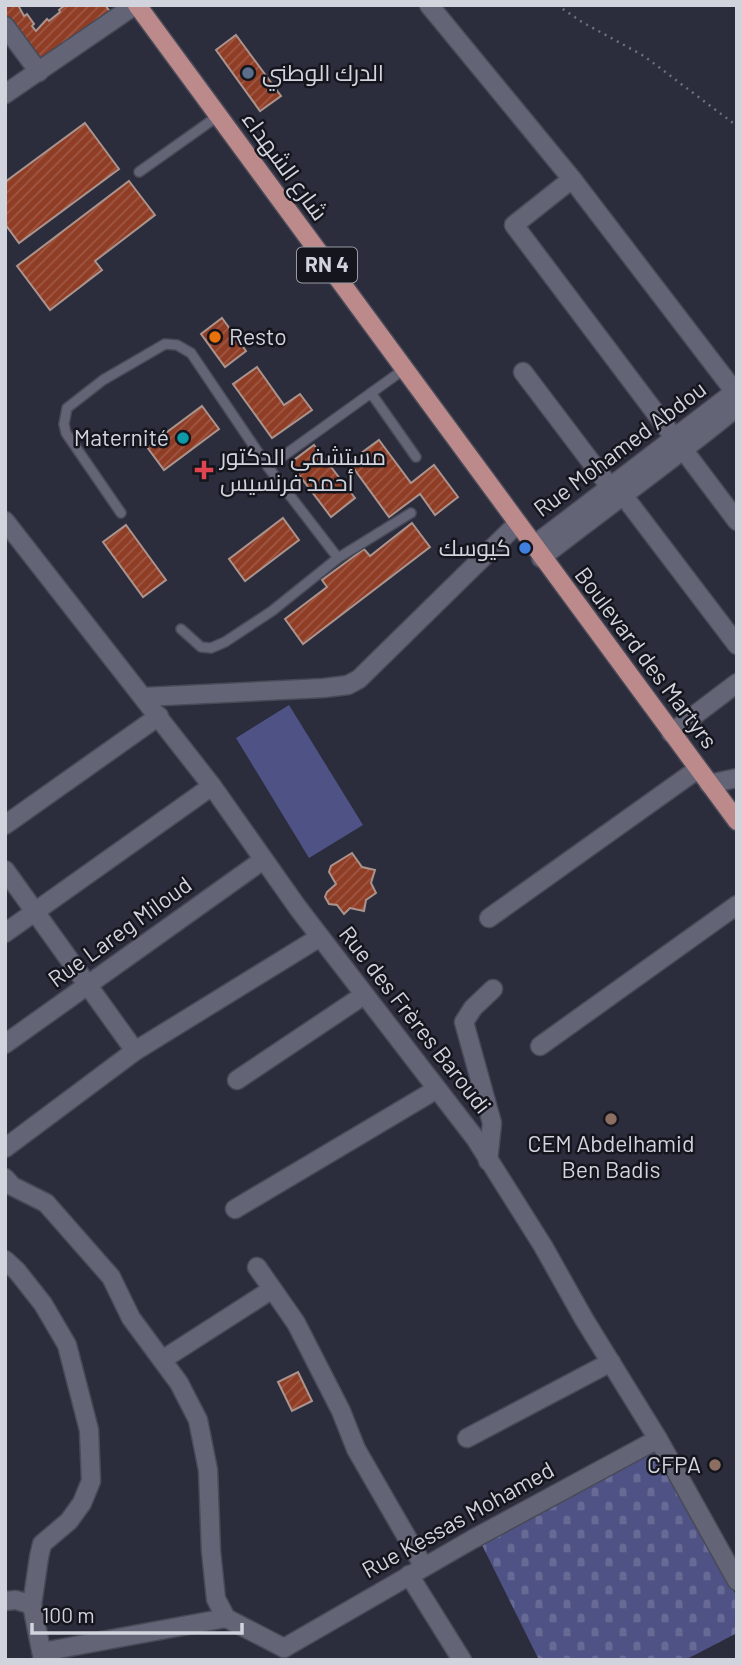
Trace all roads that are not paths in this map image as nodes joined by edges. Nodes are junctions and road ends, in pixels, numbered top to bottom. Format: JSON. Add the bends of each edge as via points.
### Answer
{"nodes":[{"id":1,"x":136,"y":5,"type":"edge"},
{"id":2,"x":429,"y":5,"type":"edge"},
{"id":3,"x":5,"y":26,"type":"edge"},
{"id":4,"x":39,"y":72,"type":"junction"},
{"id":5,"x":5,"y":94,"type":"edge"},
{"id":6,"x":218,"y":116,"type":"junction"},
{"id":7,"x":139,"y":172,"type":"dead end"},
{"id":8,"x":572,"y":178,"type":"junction"},
{"id":9,"x":404,"y":370,"type":"junction"},
{"id":10,"x":523,"y":372,"type":"dead end"},
{"id":11,"x":371,"y":393,"type":"junction"},
{"id":12,"x":736,"y":396,"type":"edge"},
{"id":13,"x":679,"y":445,"type":"junction"},
{"id":14,"x":416,"y":457,"type":"dead end"},
{"id":15,"x":268,"y":467,"type":"junction"},
{"id":16,"x":617,"y":491,"type":"junction"},
{"id":17,"x":121,"y":513,"type":"dead end"},
{"id":18,"x":411,"y":513,"type":"dead end"},
{"id":19,"x":5,"y":521,"type":"edge"},
{"id":20,"x":737,"y":521,"type":"edge"},
{"id":21,"x":517,"y":524,"type":"junction"},
{"id":22,"x":537,"y":552,"type":"junction"},
{"id":23,"x":338,"y":558,"type":"junction"},
{"id":24,"x":181,"y":629,"type":"dead end"},
{"id":25,"x":737,"y":645,"type":"edge"},
{"id":26,"x":737,"y":683,"type":"edge"},
{"id":27,"x":144,"y":697,"type":"junction"},
{"id":28,"x":159,"y":716,"type":"junction"},
{"id":29,"x":671,"y":733,"type":"junction"},
{"id":30,"x":698,"y":769,"type":"junction"},
{"id":31,"x":737,"y":778,"type":"edge"},
{"id":32,"x":709,"y":784,"type":"junction"},
{"id":33,"x":212,"y":786,"type":"junction"},
{"id":34,"x":737,"y":821,"type":"edge"},
{"id":35,"x":5,"y":825,"type":"edge"},
{"id":36,"x":263,"y":860,"type":"junction"},
{"id":37,"x":5,"y":870,"type":"edge"},
{"id":38,"x":737,"y":905,"type":"edge"},
{"id":39,"x":35,"y":913,"type":"junction"},
{"id":40,"x":489,"y":918,"type":"dead end"},
{"id":41,"x":5,"y":933,"type":"edge"},
{"id":42,"x":320,"y":937,"type":"junction"},
{"id":43,"x":87,"y":985,"type":"junction"},
{"id":44,"x":493,"y":989,"type":"dead end"},
{"id":45,"x":364,"y":995,"type":"junction"},
{"id":46,"x":5,"y":1044,"type":"edge"},
{"id":47,"x":540,"y":1046,"type":"dead end"},
{"id":48,"x":135,"y":1051,"type":"junction"},
{"id":49,"x":237,"y":1080,"type":"dead end"},
{"id":50,"x":437,"y":1089,"type":"junction"},
{"id":51,"x":5,"y":1148,"type":"edge"},
{"id":52,"x":488,"y":1161,"type":"junction"},
{"id":53,"x":5,"y":1178,"type":"edge"},
{"id":54,"x":235,"y":1209,"type":"dead end"},
{"id":55,"x":5,"y":1259,"type":"edge"},
{"id":56,"x":257,"y":1267,"type":"dead end"},
{"id":57,"x":271,"y":1290,"type":"junction"},
{"id":58,"x":162,"y":1360,"type":"junction"},
{"id":59,"x":611,"y":1362,"type":"junction"},
{"id":60,"x":467,"y":1437,"type":"dead end"},
{"id":61,"x":658,"y":1439,"type":"junction"},
{"id":62,"x":417,"y":1571,"type":"junction"},
{"id":63,"x":737,"y":1581,"type":"edge"},
{"id":64,"x":5,"y":1601,"type":"edge"},
{"id":65,"x":32,"y":1605,"type":"junction"},
{"id":66,"x":226,"y":1618,"type":"junction"},
{"id":67,"x":281,"y":1654,"type":"edge"},
{"id":68,"x":43,"y":1656,"type":"edge"},
{"id":69,"x":462,"y":1660,"type":"edge"}],
"edges":[{"from":1,"to":4,"type":"street"},
{"from":1,"to":6,"type":"main road","name":"شارع الشهداء","number":"RN 4"},
{"from":2,"to":8,"type":"street"},
{"from":3,"to":4,"type":"street"},
{"from":4,"to":5,"type":"street"},
{"from":6,"to":7,"type":"lane"},
{"from":6,"to":9,"type":"main road","name":"شارع الشهداء","number":"RN 4"},
{"from":8,"to":12,"type":"street"},
{"from":8,"to":13,"type":"street","via":[[514,225]]},
{"from":9,"to":11,"type":"lane"},
{"from":9,"to":21,"type":"main road","name":"شارع الشهداء","number":"RN 4"},
{"from":10,"to":16,"type":"street"},
{"from":11,"to":14,"type":"lane"},
{"from":11,"to":15,"type":"lane"},
{"from":12,"to":13,"type":"street","name":"Rue Mohamed Abdou"},
{"from":13,"to":16,"type":"street","name":"Rue Mohamed Abdou"},
{"from":13,"to":20,"type":"street"},
{"from":15,"to":17,"type":"lane","via":[[191,353],[165,344],[103,380],[67,408],[66,433]]},
{"from":15,"to":23,"type":"lane"},
{"from":16,"to":22,"type":"street","name":"Rue Mohamed Abdou"},
{"from":16,"to":25,"type":"street"},
{"from":18,"to":23,"type":"lane"},
{"from":19,"to":27,"type":"street","name":"Rue des Frères Baroudi"},
{"from":21,"to":22,"type":"main road","name":"Boulevard des Martyrs","number":"RN 4"},
{"from":21,"to":27,"type":"street","via":[[348,685]]},
{"from":22,"to":29,"type":"main road","name":"Boulevard des Martyrs","number":"RN 4"},
{"from":23,"to":24,"type":"lane","via":[[225,642],[201,647]]},
{"from":26,"to":29,"type":"street"},
{"from":27,"to":28,"type":"street","name":"Rue des Frères Baroudi"},
{"from":28,"to":33,"type":"street","name":"Rue des Frères Baroudi"},
{"from":28,"to":35,"type":"street"},
{"from":29,"to":30,"type":"main road","name":"Boulevard des Martyrs","number":"RN 4"},
{"from":30,"to":32,"type":"main road","name":"Boulevard des Martyrs","number":"RN 4"},
{"from":30,"to":40,"type":"street"},
{"from":31,"to":32,"type":"street"},
{"from":32,"to":34,"type":"main road","name":"Boulevard des Martyrs","number":"RN 4"},
{"from":33,"to":36,"type":"street","name":"Rue des Frères Baroudi"},
{"from":33,"to":39,"type":"street"},
{"from":36,"to":42,"type":"street","name":"Rue des Frères Baroudi"},
{"from":36,"to":43,"type":"street","name":"Rue Lareg Miloud"},
{"from":37,"to":39,"type":"street"},
{"from":38,"to":47,"type":"street"},
{"from":39,"to":41,"type":"street"},
{"from":39,"to":43,"type":"street"},
{"from":42,"to":45,"type":"street","name":"Rue des Frères Baroudi"},
{"from":42,"to":48,"type":"street"},
{"from":43,"to":46,"type":"street","name":"Rue Lareg Miloud"},
{"from":43,"to":48,"type":"street"},
{"from":44,"to":52,"type":"street","via":[[464,1022],[492,1123]]},
{"from":45,"to":49,"type":"street"},
{"from":45,"to":50,"type":"street","name":"Rue des Frères Baroudi"},
{"from":48,"to":51,"type":"street"},
{"from":50,"to":52,"type":"street","name":"Rue des Frères Baroudi"},
{"from":50,"to":54,"type":"street"},
{"from":52,"to":59,"type":"street","name":"Rue des Frères Baroudi"},
{"from":53,"to":58,"type":"street","via":[[46,1203],[111,1277],[131,1318]]},
{"from":55,"to":65,"type":"street","via":[[43,1304],[67,1345],[89,1430],[91,1481],[69,1521],[42,1544]]},
{"from":56,"to":57,"type":"street"},
{"from":57,"to":58,"type":"street"},
{"from":57,"to":62,"type":"street","via":[[296,1323]]},
{"from":58,"to":66,"type":"street","via":[[198,1420],[208,1469],[216,1598]]},
{"from":59,"to":60,"type":"street"},
{"from":59,"to":61,"type":"street","name":"Rue des Frères Baroudi"},
{"from":61,"to":62,"type":"street","name":"Rue Kessas Mohamed"},
{"from":61,"to":63,"type":"street","name":"Rue des Frères Baroudi"},
{"from":62,"to":67,"type":"street","name":"Rue Kessas Mohamed"},
{"from":62,"to":69,"type":"street"},
{"from":64,"to":65,"type":"street"},
{"from":65,"to":68,"type":"street"},
{"from":66,"to":67,"type":"street"},
{"from":66,"to":68,"type":"street"}]}
